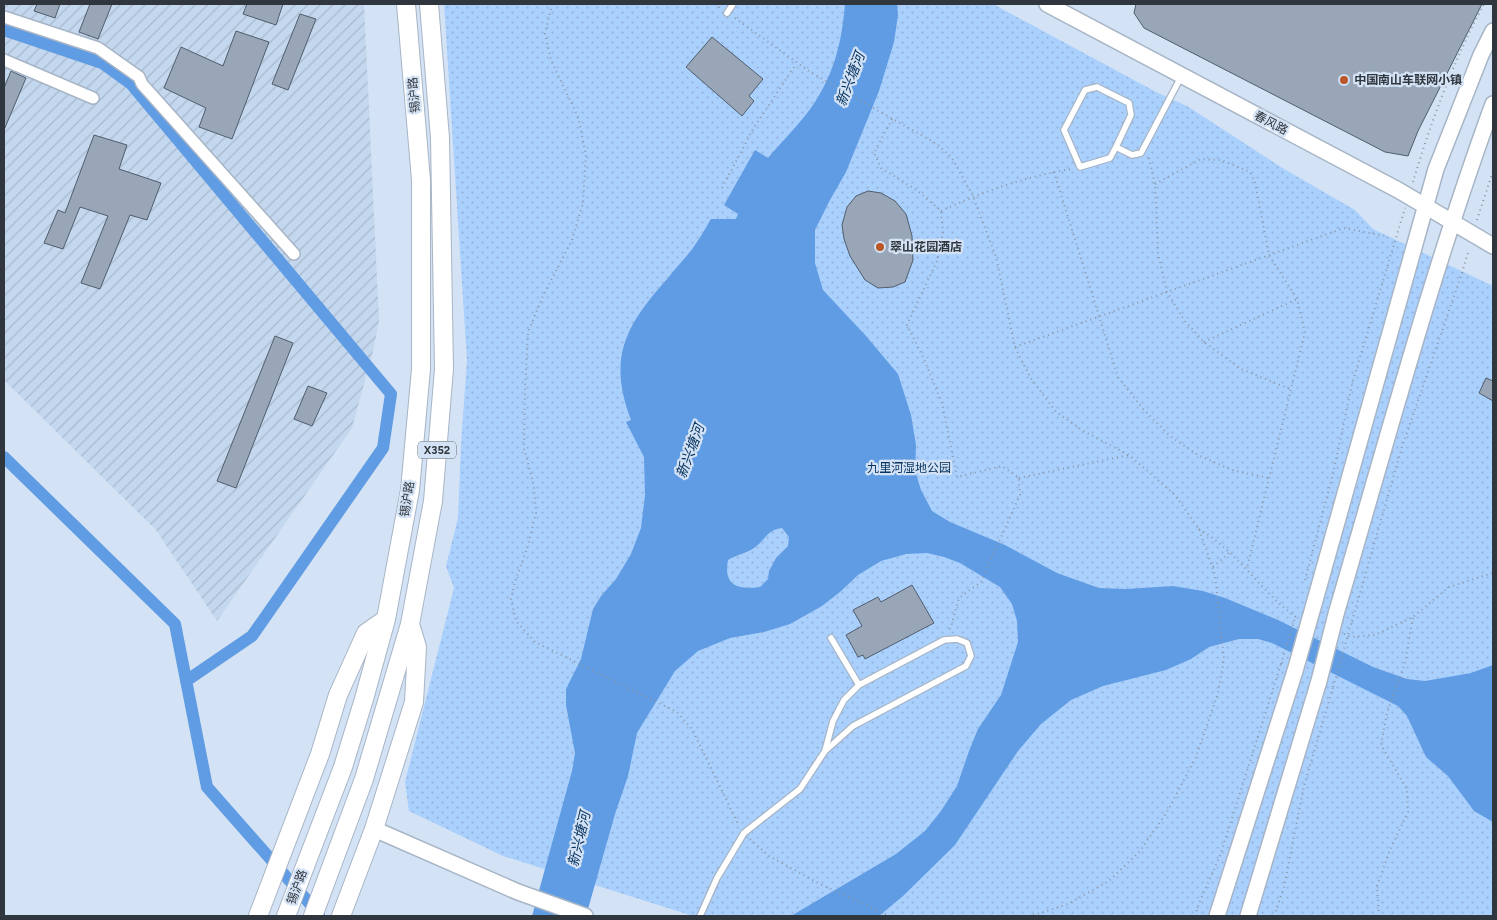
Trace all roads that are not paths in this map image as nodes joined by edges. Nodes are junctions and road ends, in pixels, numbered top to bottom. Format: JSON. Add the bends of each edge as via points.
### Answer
{"nodes":[{"id":1,"x":406,"y":4,"type":"edge"},
{"id":2,"x":429,"y":4,"type":"edge"},
{"id":3,"x":733,"y":4,"type":"edge"},
{"id":4,"x":1047,"y":4,"type":"edge"},
{"id":5,"x":727,"y":13,"type":"road end"},
{"id":6,"x":4,"y":17,"type":"edge"},
{"id":7,"x":1493,"y":30,"type":"edge"},
{"id":8,"x":4,"y":60,"type":"edge"},
{"id":9,"x":1182,"y":75,"type":"junction"},
{"id":10,"x":93,"y":98,"type":"dead end"},
{"id":11,"x":1493,"y":104,"type":"edge"},
{"id":12,"x":1116,"y":147,"type":"junction"},
{"id":13,"x":1426,"y":206,"type":"junction"},
{"id":14,"x":1452,"y":222,"type":"junction"},
{"id":15,"x":1493,"y":246,"type":"edge"},
{"id":16,"x":294,"y":254,"type":"dead end"},
{"id":17,"x":386,"y":619,"type":"junction"},
{"id":18,"x":410,"y":624,"type":"junction"},
{"id":19,"x":832,"y":638,"type":"dead end"},
{"id":20,"x":859,"y":685,"type":"junction"},
{"id":21,"x":825,"y":751,"type":"junction"},
{"id":22,"x":374,"y":829,"type":"junction"},
{"id":23,"x":344,"y":910,"type":"edge"},
{"id":24,"x":258,"y":916,"type":"edge"},
{"id":25,"x":286,"y":916,"type":"edge"},
{"id":26,"x":313,"y":916,"type":"edge"},
{"id":27,"x":585,"y":916,"type":"edge"},
{"id":28,"x":700,"y":916,"type":"edge"},
{"id":29,"x":1217,"y":916,"type":"edge"},
{"id":30,"x":1248,"y":916,"type":"edge"}],
"edges":[{"from":1,"to":17,"type":"main road","name":"锡沪路","number":"X352","via":[[421,180],[422,369],[410,490]]},
{"from":2,"to":18,"type":"main road","name":"锡沪路","number":"X352","via":[[440,138],[444,369],[432,501]]},
{"from":3,"to":5,"type":"lane"},
{"from":4,"to":9,"type":"main road","name":"春风路"},
{"from":6,"to":16,"type":"street","via":[[98,48],[139,77]]},
{"from":7,"to":13,"type":"main road","via":[[1436,169]]},
{"from":8,"to":10,"type":"street"},
{"from":9,"to":12,"type":"lane","via":[[1141,152],[1132,155]]},
{"from":9,"to":13,"type":"main road","name":"春风路"},
{"from":11,"to":14,"type":"main road"},
{"from":12,"to":12,"type":"lane","via":[[1131,115],[1129,104],[1097,87],[1085,90],[1064,130],[1080,167],[1110,158]]},
{"from":13,"to":14,"type":"main road","name":"春风路"},
{"from":13,"to":29,"type":"main road","bridge":true,"via":[[1296,671]]},
{"from":14,"to":15,"type":"main road","name":"春风路"},
{"from":14,"to":30,"type":"main road","bridge":true,"via":[[1336,614],[1326,684]]},
{"from":17,"to":24,"type":"main road","via":[[366,633],[338,695],[320,754]]},
{"from":17,"to":25,"type":"main road","name":"锡沪路","number":"X352","via":[[343,767]]},
{"from":18,"to":22,"type":"main road","via":[[417,647],[414,702]]},
{"from":18,"to":26,"type":"main road","name":"锡沪路","number":"X352","via":[[364,779]]},
{"from":19,"to":20,"type":"lane"},
{"from":20,"to":21,"type":"lane","via":[[844,700],[833,721]]},
{"from":20,"to":21,"type":"lane","via":[[944,640],[957,639],[967,643],[971,656],[966,666],[853,726]]},
{"from":21,"to":28,"type":"lane","via":[[800,789],[744,833],[717,878]]},
{"from":22,"to":23,"type":"main road"},
{"from":22,"to":27,"type":"main road","via":[[518,892]]}]}
